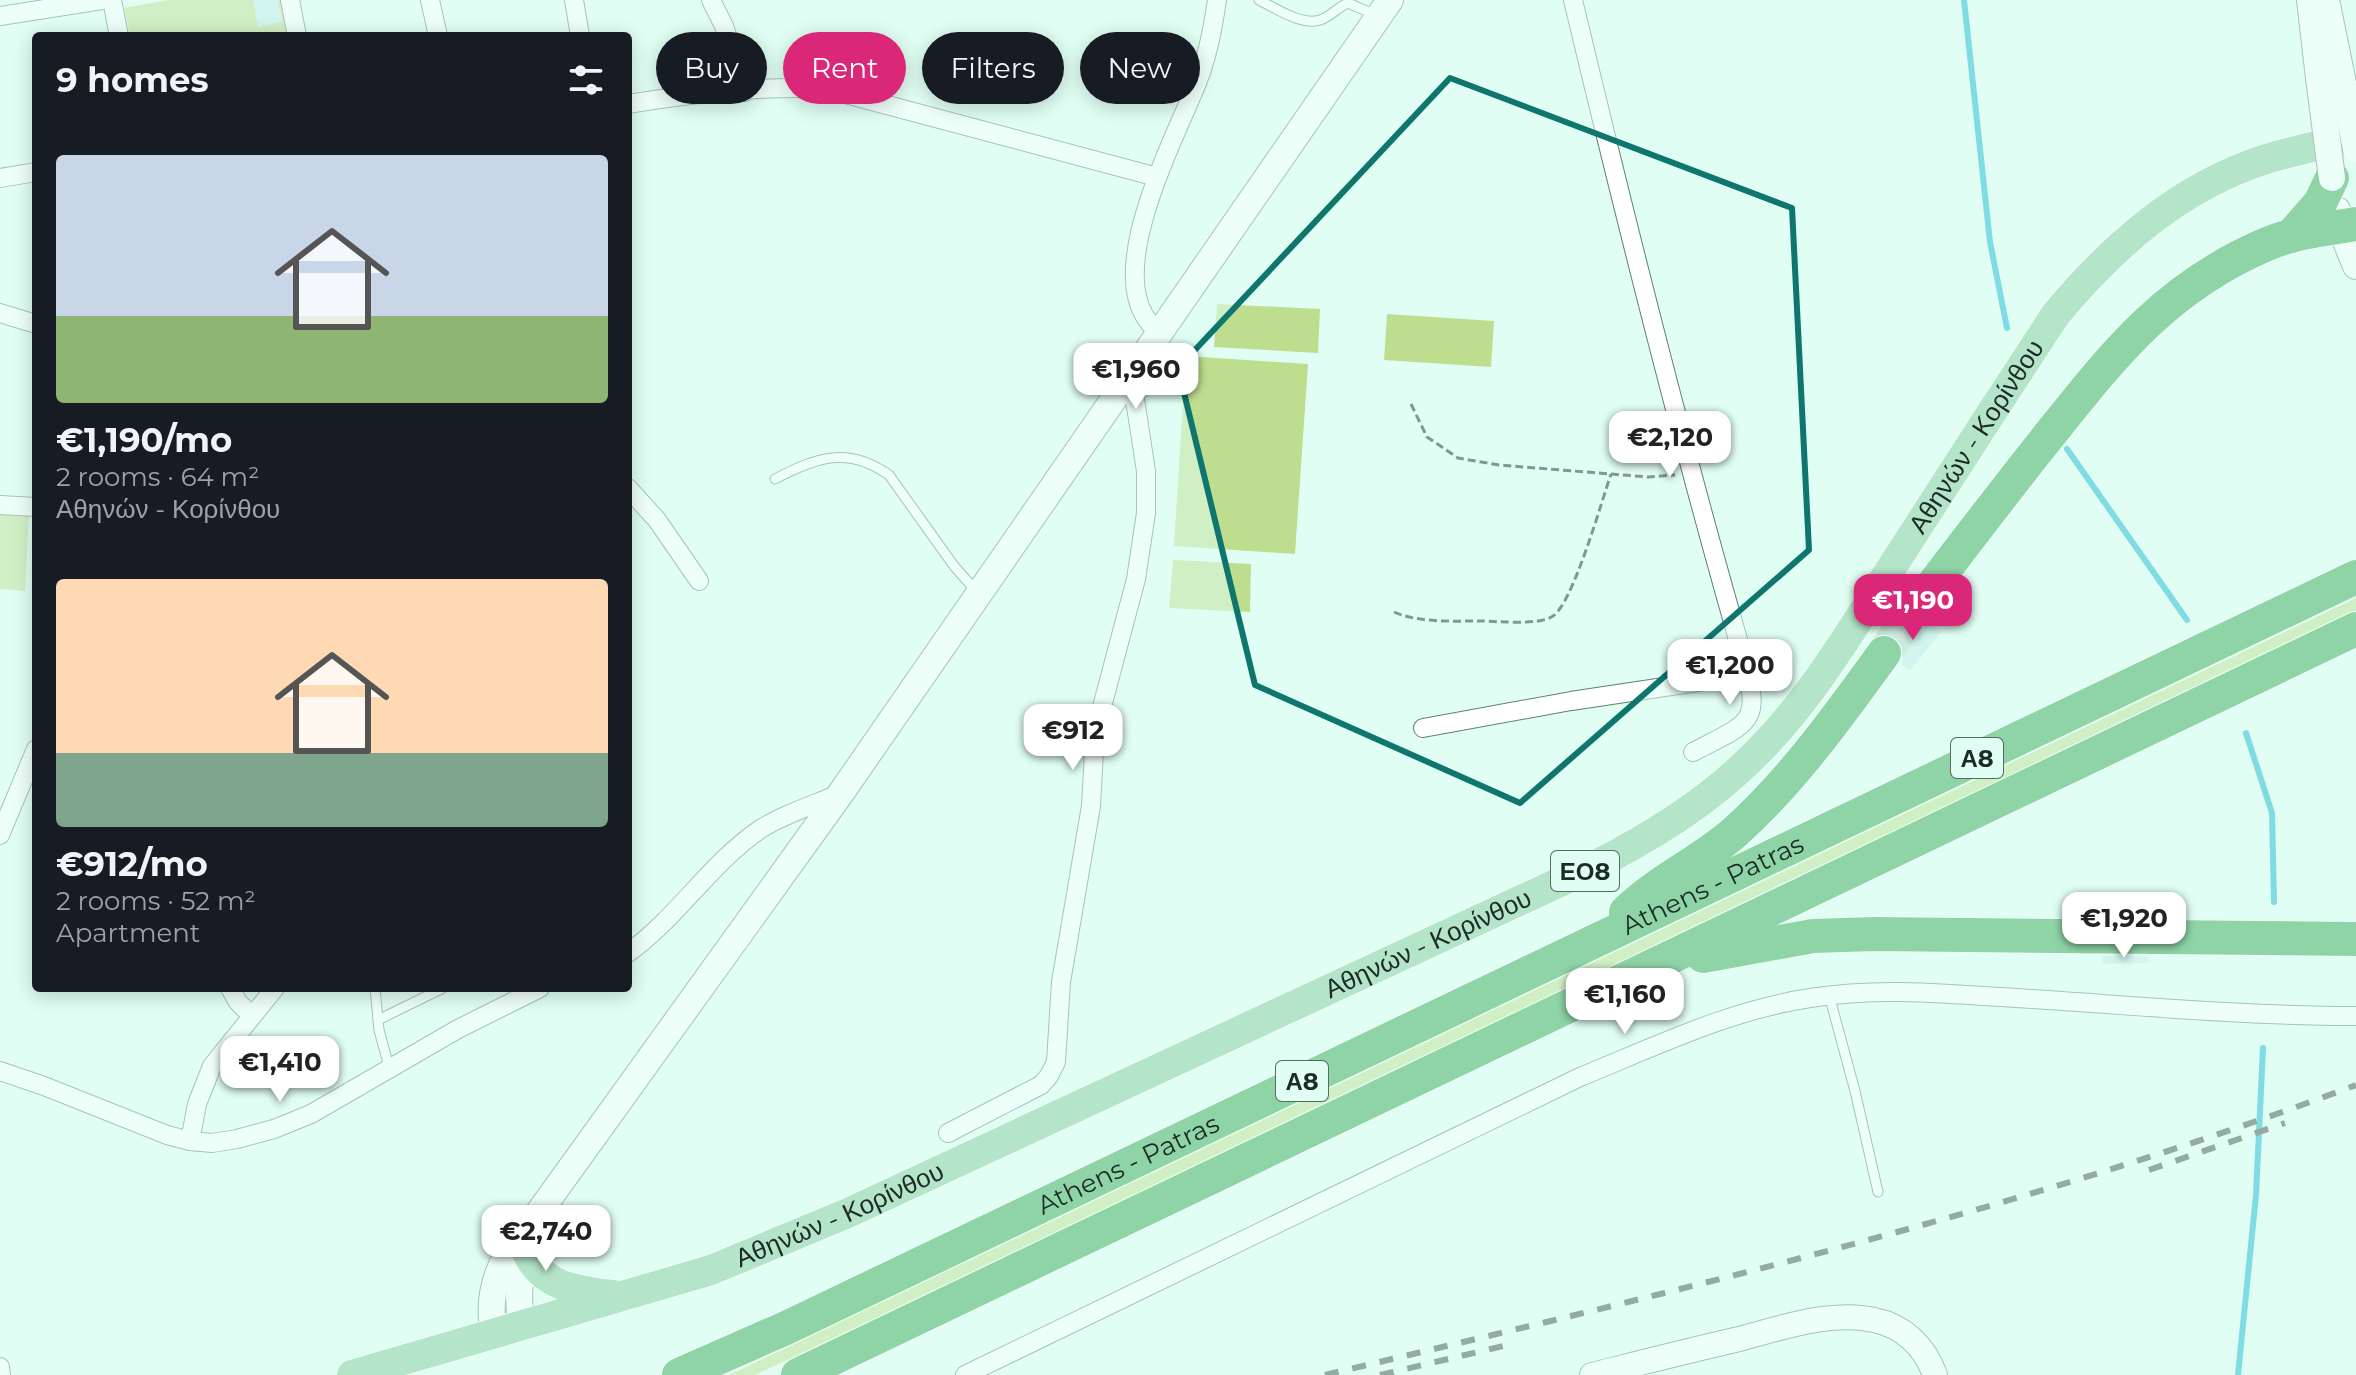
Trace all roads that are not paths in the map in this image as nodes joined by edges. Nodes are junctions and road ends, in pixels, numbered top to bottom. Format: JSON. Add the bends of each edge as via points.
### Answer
{"nodes":[{"id":1,"x":102,"y":0,"type":"edge"},
{"id":2,"x":112,"y":0,"type":"edge"},
{"id":3,"x":290,"y":0,"type":"edge"},
{"id":4,"x":430,"y":0,"type":"edge"},
{"id":5,"x":574,"y":0,"type":"edge"},
{"id":6,"x":711,"y":0,"type":"edge"},
{"id":7,"x":1217,"y":0,"type":"edge"},
{"id":8,"x":1259,"y":0,"type":"edge"},
{"id":9,"x":1573,"y":0,"type":"edge"},
{"id":10,"x":2310,"y":0,"type":"edge"},
{"id":11,"x":2326,"y":0,"type":"edge"},
{"id":12,"x":1385,"y":8,"type":"edge"},
{"id":13,"x":0,"y":16,"type":"edge"},
{"id":14,"x":118,"y":32,"type":"edge"},
{"id":15,"x":296,"y":32,"type":"edge"},
{"id":16,"x":437,"y":32,"type":"edge"},
{"id":17,"x":579,"y":32,"type":"edge"},
{"id":18,"x":726,"y":32,"type":"edge"},
{"id":19,"x":2330,"y":76,"type":"junction"},
{"id":20,"x":767,"y":90,"type":"edge"},
{"id":21,"x":656,"y":101,"type":"edge"},
{"id":22,"x":632,"y":104,"type":"edge"},
{"id":23,"x":2356,"y":137,"type":"edge"},
{"id":24,"x":2356,"y":149,"type":"edge"},
{"id":25,"x":32,"y":173,"type":"edge"},
{"id":26,"x":1157,"y":177,"type":"junction"},
{"id":27,"x":0,"y":178,"type":"edge"},
{"id":28,"x":2332,"y":178,"type":"junction"},
{"id":29,"x":2348,"y":225,"type":"edge"},
{"id":30,"x":2291,"y":236,"type":"junction"},
{"id":31,"x":2356,"y":266,"type":"edge"},
{"id":32,"x":0,"y":313,"type":"edge"},
{"id":33,"x":32,"y":323,"type":"edge"},
{"id":34,"x":1159,"y":334,"type":"junction"},
{"id":35,"x":1131,"y":374,"type":"junction"},
{"id":36,"x":775,"y":479,"type":"dead end"},
{"id":37,"x":632,"y":492,"type":"edge"},
{"id":38,"x":0,"y":505,"type":"edge"},
{"id":39,"x":32,"y":507,"type":"edge"},
{"id":40,"x":2356,"y":577,"type":"edge"},
{"id":41,"x":699,"y":581,"type":"dead end"},
{"id":42,"x":979,"y":594,"type":"junction"},
{"id":43,"x":1913,"y":611,"type":"tunnel mouth"},
{"id":44,"x":2356,"y":629,"type":"edge"},
{"id":45,"x":1741,"y":650,"type":"junction"},
{"id":46,"x":1884,"y":653,"type":"tunnel mouth"},
{"id":47,"x":1423,"y":728,"type":"dead end"},
{"id":48,"x":1693,"y":752,"type":"dead end"},
{"id":49,"x":32,"y":759,"type":"edge"},
{"id":50,"x":841,"y":793,"type":"junction"},
{"id":51,"x":0,"y":835,"type":"edge"},
{"id":52,"x":2356,"y":939,"type":"edge"},
{"id":53,"x":1597,"y":940,"type":"junction"},
{"id":54,"x":632,"y":950,"type":"edge"},
{"id":55,"x":1652,"y":966,"type":"junction"},
{"id":56,"x":232,"y":992,"type":"edge"},
{"id":57,"x":272,"y":992,"type":"edge"},
{"id":58,"x":375,"y":992,"type":"edge"},
{"id":59,"x":435,"y":992,"type":"edge"},
{"id":60,"x":532,"y":992,"type":"edge"},
{"id":61,"x":1829,"y":995,"type":"junction"},
{"id":62,"x":252,"y":1016,"type":"junction"},
{"id":63,"x":2356,"y":1016,"type":"edge"},
{"id":64,"x":378,"y":1020,"type":"junction"},
{"id":65,"x":389,"y":1067,"type":"junction"},
{"id":66,"x":0,"y":1071,"type":"edge"},
{"id":67,"x":948,"y":1133,"type":"dead end"},
{"id":68,"x":190,"y":1141,"type":"junction"},
{"id":69,"x":1878,"y":1192,"type":"dead end"},
{"id":70,"x":529,"y":1236,"type":"junction"},
{"id":71,"x":623,"y":1296,"type":"junction"},
{"id":72,"x":522,"y":1325,"type":"junction"},
{"id":73,"x":494,"y":1334,"type":"junction"},
{"id":74,"x":0,"y":1367,"type":"edge"},
{"id":75,"x":1,"y":1375,"type":"edge"},
{"id":76,"x":352,"y":1375,"type":"edge"},
{"id":77,"x":679,"y":1375,"type":"edge"},
{"id":78,"x":798,"y":1375,"type":"edge"},
{"id":79,"x":965,"y":1375,"type":"edge"},
{"id":80,"x":1592,"y":1375,"type":"edge"},
{"id":81,"x":1935,"y":1375,"type":"edge"}],
"edges":[{"from":1,"to":13,"type":"street"},
{"from":2,"to":14,"type":"street"},
{"from":3,"to":15,"type":"street"},
{"from":4,"to":16,"type":"street"},
{"from":5,"to":17,"type":"street"},
{"from":6,"to":18,"type":"street"},
{"from":7,"to":26,"type":"street","via":[[1198,81]]},
{"from":8,"to":12,"type":"lane","via":[[1310,21],[1322,20],[1348,3]]},
{"from":9,"to":45,"type":"street","via":[[1690,474]]},
{"from":10,"to":19,"type":"main road"},
{"from":11,"to":19,"type":"main road"},
{"from":12,"to":34,"type":"main road"},
{"from":19,"to":24,"type":"main road","bridge":true},
{"from":19,"to":28,"type":"main road","bridge":true},
{"from":20,"to":26,"type":"street","via":[[827,89]]},
{"from":21,"to":22,"type":"street"},
{"from":23,"to":71,"type":"main road","name":"Αθηνών - Κορίνθου","number":"ΕΟ8","via":[[2264,160],[2216,180],[2142,226],[2088,276],[2056,314],[1798,706],[1741,769],[1682,814],[1588,869],[848,1213],[711,1270]]},
{"from":25,"to":27,"type":"street"},
{"from":26,"to":34,"type":"street","via":[[1135,267],[1143,314]]},
{"from":28,"to":29,"type":"main road"},
{"from":28,"to":30,"type":"highway","via":[[2320,203]]},
{"from":29,"to":30,"type":"highway"},
{"from":29,"to":31,"type":"main road"},
{"from":30,"to":43,"type":"highway","via":[[2206,276],[2157,311],[2113,355]]},
{"from":32,"to":33,"type":"street"},
{"from":34,"to":35,"type":"main road"},
{"from":35,"to":42,"type":"main road"},
{"from":35,"to":67,"type":"street","via":[[1146,471],[1146,513],[1136,579],[1095,733],[1091,806],[1061,982],[1056,1062],[1041,1085]]},
{"from":36,"to":42,"type":"lane","via":[[828,458],[852,457],[873,464],[889,475]]},
{"from":37,"to":41,"type":"street"},
{"from":38,"to":39,"type":"street"},
{"from":40,"to":53,"type":"highway","name":"Athens - Patras","number":"Α8"},
{"from":42,"to":50,"type":"main road"},
{"from":44,"to":55,"type":"highway","name":"Athens - Patras","number":"Α8"},
{"from":45,"to":47,"type":"street","via":[[1741,667],[1731,677]]},
{"from":45,"to":48,"type":"street","via":[[1753,708],[1748,719]]},
{"from":46,"to":53,"type":"highway","via":[[1755,812],[1710,851],[1647,892]]},
{"from":49,"to":51,"type":"street"},
{"from":50,"to":54,"type":"street","via":[[760,829]]},
{"from":50,"to":70,"type":"main road"},
{"from":52,"to":55,"type":"highway","via":[[1813,936]]},
{"from":53,"to":77,"type":"highway","name":"Athens - Patras","number":"Α8"},
{"from":55,"to":78,"type":"highway","name":"Athens - Patras","number":"Α8"},
{"from":56,"to":62,"type":"street"},
{"from":57,"to":62,"type":"street"},
{"from":58,"to":64,"type":"lane"},
{"from":59,"to":64,"type":"lane"},
{"from":60,"to":65,"type":"street"},
{"from":61,"to":63,"type":"street","via":[[1921,990]]},
{"from":61,"to":69,"type":"lane"},
{"from":61,"to":79,"type":"street","via":[[1764,1008],[1580,1077]]},
{"from":62,"to":68,"type":"street","via":[[212,1066]]},
{"from":64,"to":65,"type":"lane"},
{"from":65,"to":68,"type":"street","via":[[341,1099],[274,1129],[225,1141]]},
{"from":66,"to":68,"type":"street"},
{"from":70,"to":71,"type":"main road","via":[[532,1264],[542,1275],[591,1293]]},
{"from":70,"to":72,"type":"main road","via":[[517,1303]]},
{"from":70,"to":73,"type":"main road","via":[[511,1247],[494,1287]]},
{"from":71,"to":72,"type":"main road","name":"Αθηνών - Κορίνθου","number":"ΕΟ8"},
{"from":72,"to":73,"type":"main road","name":"Αθηνών - Κορίνθου","number":"ΕΟ8"},
{"from":73,"to":76,"type":"main road","name":"Αθηνών - Κορίνθου","number":"ΕΟ8"},
{"from":74,"to":75,"type":"street"},
{"from":80,"to":81,"type":"street","via":[[1849,1316],[1878,1320],[1904,1333],[1924,1352]]}]}
